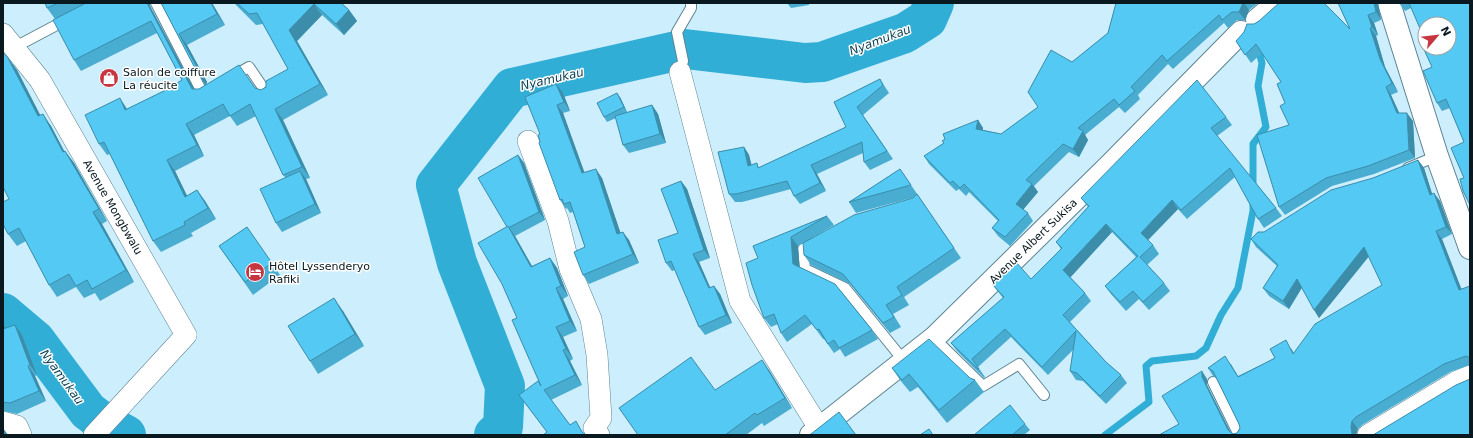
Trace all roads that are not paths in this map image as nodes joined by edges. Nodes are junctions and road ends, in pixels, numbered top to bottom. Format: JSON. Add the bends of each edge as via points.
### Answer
{"nodes":[{"id":1,"x":156,"y":3,"type":"edge"},
{"id":2,"x":691,"y":3,"type":"edge"},
{"id":3,"x":1277,"y":3,"type":"edge"},
{"id":4,"x":1389,"y":3,"type":"edge"},
{"id":5,"x":81,"y":13,"type":"edge"},
{"id":6,"x":9,"y":40,"type":"edge"},
{"id":7,"x":682,"y":66,"type":"joint"},
{"id":8,"x":268,"y":95,"type":"edge"},
{"id":9,"x":528,"y":141,"type":"dead end"},
{"id":10,"x":1437,"y":156,"type":"junction"},
{"id":11,"x":1396,"y":172,"type":"edge"},
{"id":12,"x":824,"y":238,"type":"edge"},
{"id":13,"x":1470,"y":248,"type":"edge"},
{"id":14,"x":934,"y":338,"type":"junction"},
{"id":15,"x":904,"y":361,"type":"junction"},
{"id":16,"x":1470,"y":376,"type":"edge"},
{"id":17,"x":1213,"y":382,"type":"edge"},
{"id":18,"x":1044,"y":395,"type":"dead end"},
{"id":19,"x":3,"y":422,"type":"edge"},
{"id":20,"x":815,"y":432,"type":"edge"},
{"id":21,"x":21,"y":435,"type":"edge"},
{"id":22,"x":94,"y":435,"type":"edge"},
{"id":23,"x":599,"y":435,"type":"edge"},
{"id":24,"x":1239,"y":435,"type":"edge"},
{"id":25,"x":1368,"y":435,"type":"edge"}],
"edges":[{"from":1,"to":8,"type":"lane","via":[[203,94],[249,67]]},
{"from":2,"to":7,"type":"lane","via":[[691,8],[677,32]]},
{"from":3,"to":14,"type":"street","name":"Avenue Albert Sukisa","via":[[1249,26]]},
{"from":4,"to":10,"type":"street"},
{"from":5,"to":6,"type":"lane"},
{"from":6,"to":22,"type":"street","name":"Avenue Mongbwalu","via":[[40,80],[186,334]]},
{"from":7,"to":20,"type":"street","via":[[740,301]]},
{"from":9,"to":23,"type":"street","via":[[558,221],[570,269],[591,319],[597,355],[601,418],[594,428]]},
{"from":10,"to":11,"type":"lane"},
{"from":10,"to":13,"type":"street"},
{"from":12,"to":15,"type":"lane","via":[[803,249],[805,269],[845,288]]},
{"from":14,"to":15,"type":"street","name":"Avenue Albert Sukisa"},
{"from":14,"to":18,"type":"lane","via":[[983,386],[1018,364]]},
{"from":15,"to":20,"type":"street","name":"Avenue Albert Sukisa"},
{"from":16,"to":25,"type":"street"},
{"from":17,"to":24,"type":"lane"},
{"from":19,"to":21,"type":"street","via":[[17,426]]}]}
